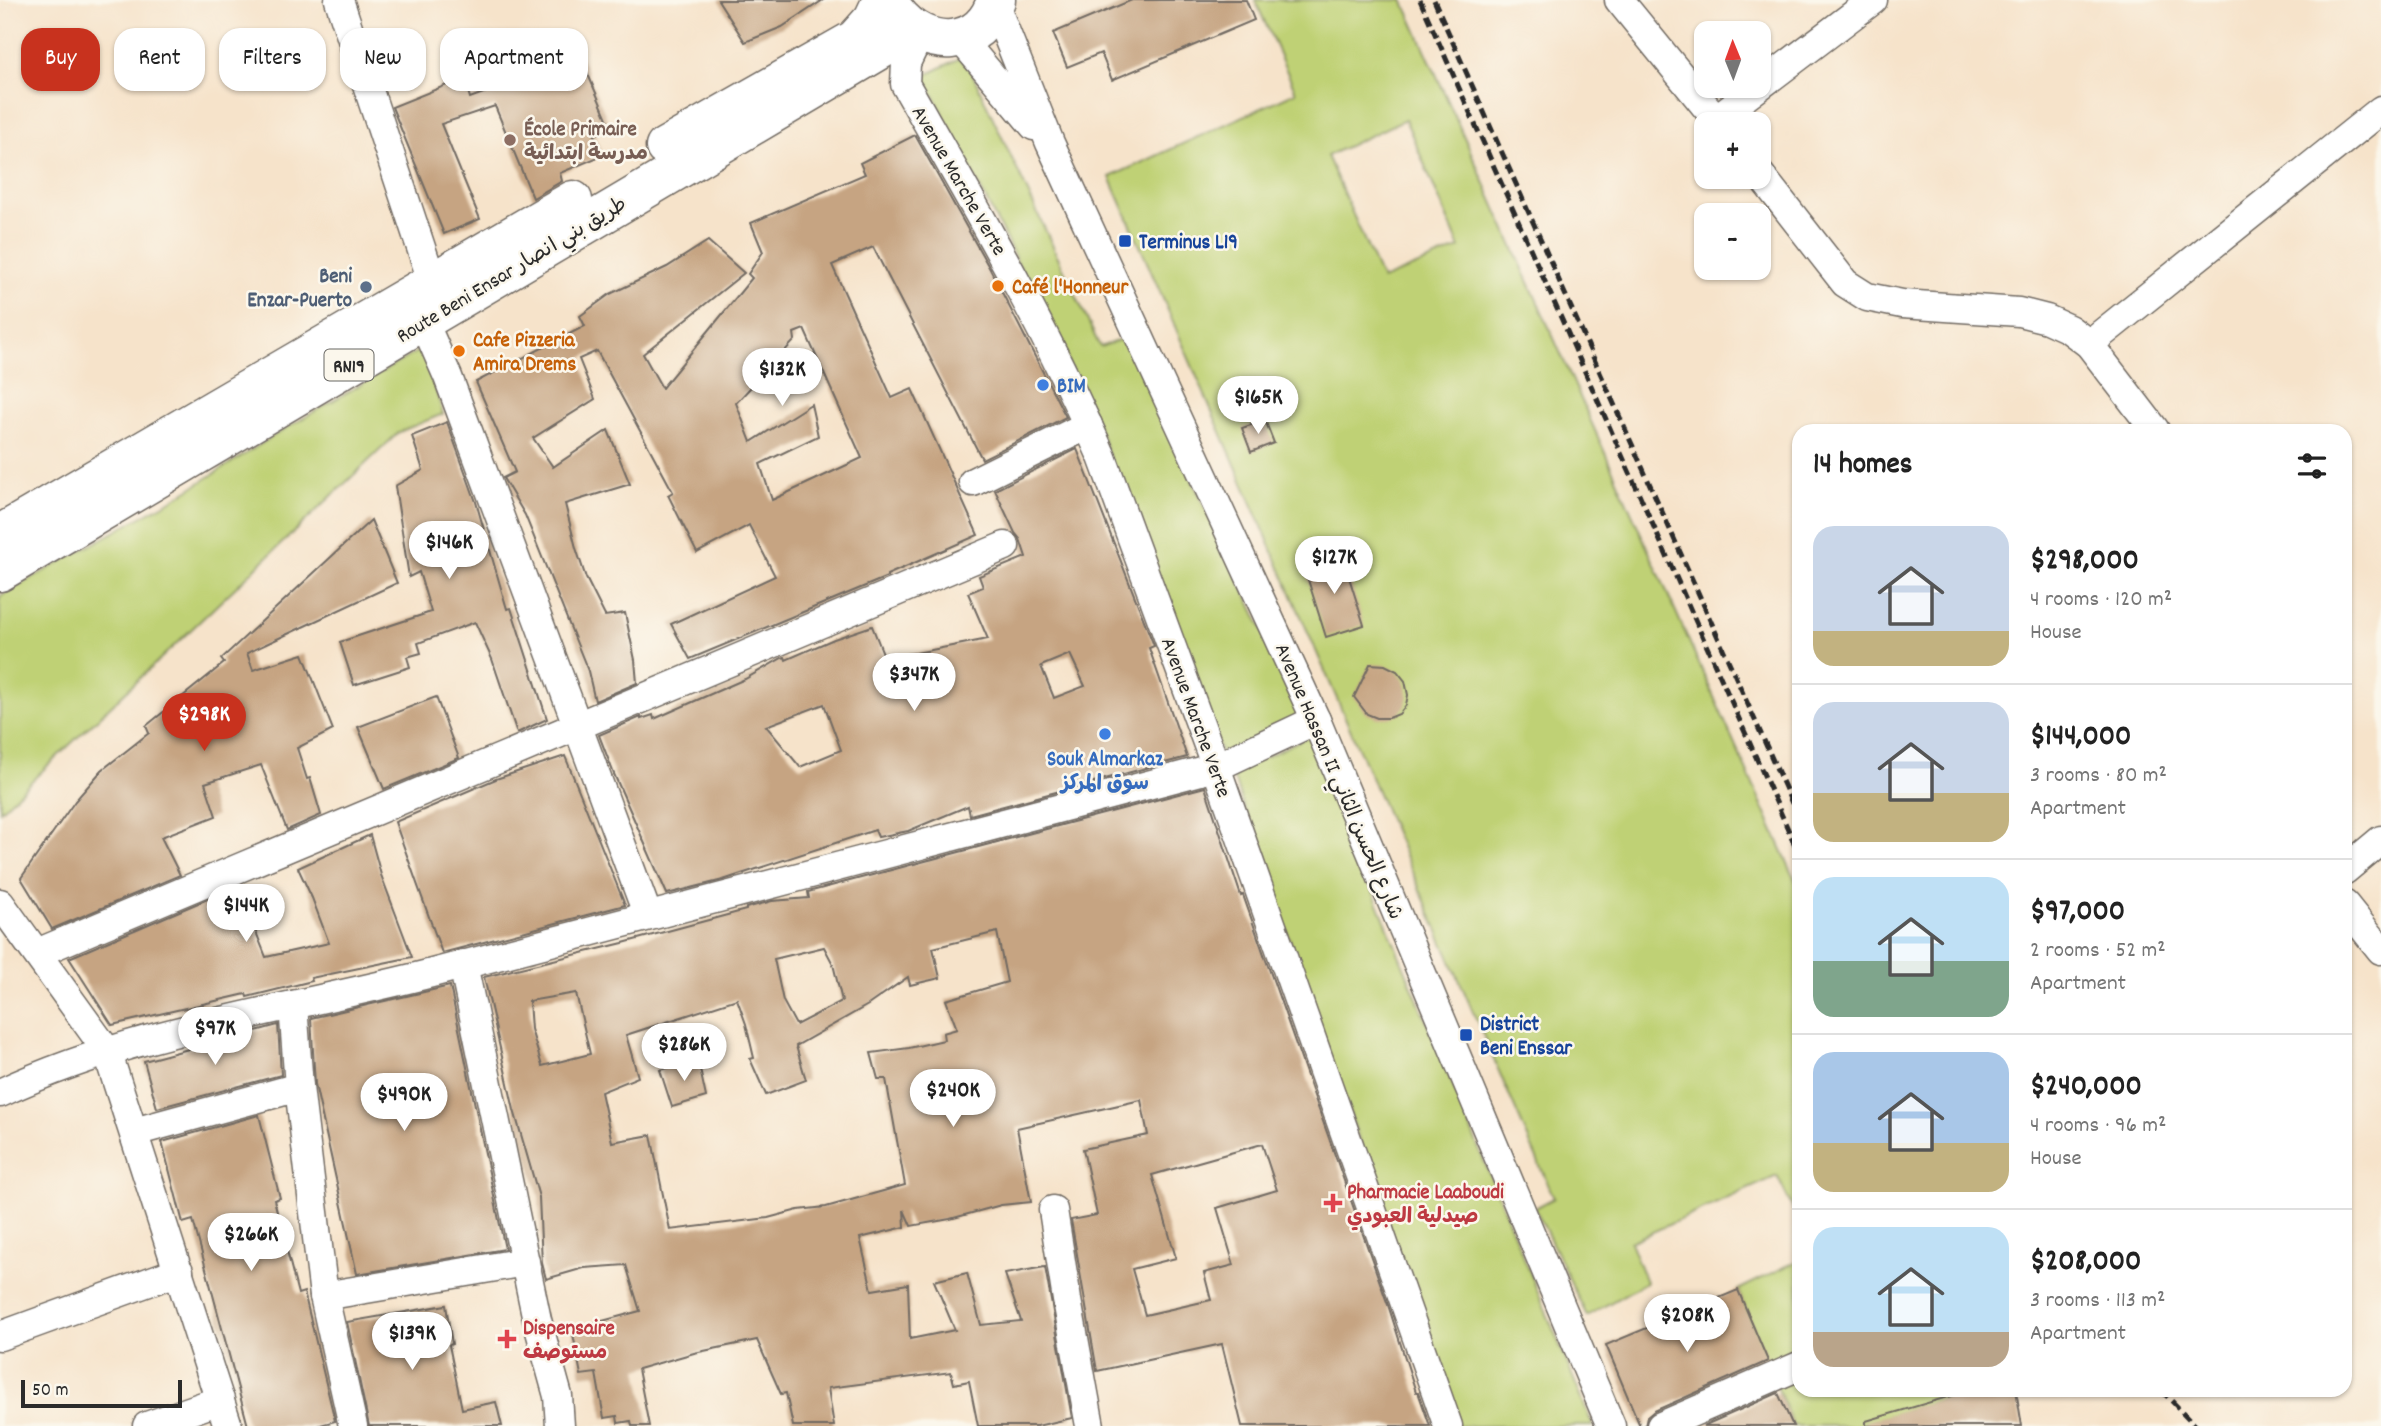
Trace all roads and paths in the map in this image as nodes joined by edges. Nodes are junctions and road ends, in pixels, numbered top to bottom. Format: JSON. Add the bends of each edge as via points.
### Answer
{"nodes":[{"id":1,"x":339,"y":0,"type":"edge"},
{"id":2,"x":882,"y":0,"type":"edge"},
{"id":3,"x":892,"y":0,"type":"edge"},
{"id":4,"x":1619,"y":0,"type":"edge"},
{"id":5,"x":1873,"y":0,"type":"edge"},
{"id":6,"x":996,"y":2,"type":"edge"},
{"id":7,"x":917,"y":32,"type":"junction"},
{"id":8,"x":959,"y":37,"type":"junction"},
{"id":9,"x":2381,"y":110,"type":"edge"},
{"id":10,"x":1710,"y":112,"type":"edge"},
{"id":11,"x":1731,"y":112,"type":"edge"},
{"id":12,"x":741,"y":118,"type":"junction"},
{"id":13,"x":1049,"y":143,"type":"junction"},
{"id":14,"x":1771,"y":188,"type":"edge"},
{"id":15,"x":432,"y":304,"type":"junction"},
{"id":16,"x":2089,"y":344,"type":"junction"},
{"id":17,"x":2150,"y":424,"type":"edge"},
{"id":18,"x":1088,"y":425,"type":"junction"},
{"id":19,"x":973,"y":482,"type":"dead end"},
{"id":20,"x":0,"y":534,"type":"edge"},
{"id":21,"x":1004,"y":546,"type":"dead end"},
{"id":22,"x":0,"y":572,"type":"edge"},
{"id":23,"x":1316,"y":720,"type":"junction"},
{"id":24,"x":576,"y":726,"type":"junction"},
{"id":25,"x":1216,"y":767,"type":"junction"},
{"id":26,"x":2381,"y":840,"type":"edge"},
{"id":27,"x":2352,"y":864,"type":"edge"},
{"id":28,"x":0,"y":903,"type":"edge"},
{"id":29,"x":2352,"y":914,"type":"edge"},
{"id":30,"x":648,"y":916,"type":"junction"},
{"id":31,"x":2381,"y":950,"type":"edge"},
{"id":32,"x":37,"y":953,"type":"junction"},
{"id":33,"x":463,"y":964,"type":"junction"},
{"id":34,"x":293,"y":1005,"type":"junction"},
{"id":35,"x":107,"y":1051,"type":"junction"},
{"id":36,"x":299,"y":1087,"type":"junction"},
{"id":37,"x":0,"y":1093,"type":"edge"},
{"id":38,"x":134,"y":1132,"type":"junction"},
{"id":39,"x":1054,"y":1210,"type":"dead end"},
{"id":40,"x":525,"y":1262,"type":"junction"},
{"id":41,"x":178,"y":1271,"type":"junction"},
{"id":42,"x":324,"y":1296,"type":"junction"},
{"id":43,"x":0,"y":1336,"type":"edge"},
{"id":44,"x":1792,"y":1369,"type":"edge"},
{"id":45,"x":224,"y":1413,"type":"edge"},
{"id":46,"x":147,"y":1426,"type":"edge"},
{"id":47,"x":353,"y":1426,"type":"edge"},
{"id":48,"x":560,"y":1426,"type":"edge"},
{"id":49,"x":1090,"y":1426,"type":"edge"},
{"id":50,"x":1448,"y":1426,"type":"edge"},
{"id":51,"x":1611,"y":1426,"type":"edge"},
{"id":52,"x":1661,"y":1426,"type":"edge"}],
"edges":[{"from":1,"to":15,"type":"street"},
{"from":2,"to":12,"type":"highway","name":"Route Beni Ensar طريق بني انصار","number":"RN19","via":[[855,39]]},
{"from":3,"to":7,"type":"highway","via":[[896,11]]},
{"from":4,"to":10,"type":"street"},
{"from":5,"to":11,"type":"street"},
{"from":6,"to":8,"type":"highway","via":[[977,29]]},
{"from":6,"to":13,"type":"street","name":"Avenue Hassan II شارع الحسن الثاني"},
{"from":7,"to":8,"type":"highway","via":[[946,40]]},
{"from":7,"to":12,"type":"highway","name":"Route Beni Ensar طريق بني انصار","number":"RN19"},
{"from":7,"to":18,"type":"street","name":"Avenue Marche Verte","via":[[906,64],[905,84],[1015,277]]},
{"from":8,"to":13,"type":"street","name":"Avenue Hassan II شارع الحسن الثاني"},
{"from":9,"to":16,"type":"street"},
{"from":12,"to":15,"type":"highway","name":"Route Beni Ensar طريق بني انصار","number":"RN19"},
{"from":13,"to":23,"type":"street","name":"Avenue Hassan II شارع الحسن الثاني"},
{"from":14,"to":16,"type":"street","via":[[1845,284],[1867,298],[2020,312],[2069,329]]},
{"from":15,"to":20,"type":"highway","name":"Route Beni Ensar طريق بني انصار","number":"RN19"},
{"from":15,"to":22,"type":"highway","name":"Route Beni Ensar طريق بني انصار","number":"RN19"},
{"from":15,"to":24,"type":"street","via":[[449,377]]},
{"from":16,"to":17,"type":"street"},
{"from":18,"to":19,"type":"street"},
{"from":18,"to":25,"type":"street","name":"Avenue Marche Verte"},
{"from":21,"to":24,"type":"street"},
{"from":23,"to":25,"type":"street"},
{"from":23,"to":51,"type":"street","name":"Avenue Hassan II شارع الحسن الثاني"},
{"from":24,"to":30,"type":"street"},
{"from":24,"to":32,"type":"street"},
{"from":25,"to":30,"type":"street"},
{"from":25,"to":50,"type":"street","name":"Avenue Marche Verte"},
{"from":26,"to":27,"type":"street"},
{"from":28,"to":32,"type":"street"},
{"from":29,"to":31,"type":"street"},
{"from":30,"to":33,"type":"street"},
{"from":32,"to":35,"type":"street"},
{"from":33,"to":34,"type":"street"},
{"from":33,"to":40,"type":"street"},
{"from":34,"to":35,"type":"street"},
{"from":34,"to":36,"type":"street"},
{"from":35,"to":37,"type":"street"},
{"from":35,"to":38,"type":"street"},
{"from":36,"to":38,"type":"street"},
{"from":36,"to":42,"type":"street","via":[[320,1177]]},
{"from":38,"to":41,"type":"street"},
{"from":39,"to":49,"type":"street"},
{"from":40,"to":42,"type":"street"},
{"from":40,"to":48,"type":"street","via":[[558,1396]]},
{"from":41,"to":43,"type":"street"},
{"from":41,"to":45,"type":"street"},
{"from":42,"to":47,"type":"street"},
{"from":44,"to":52,"type":"street"},
{"from":45,"to":46,"type":"street"}]}
